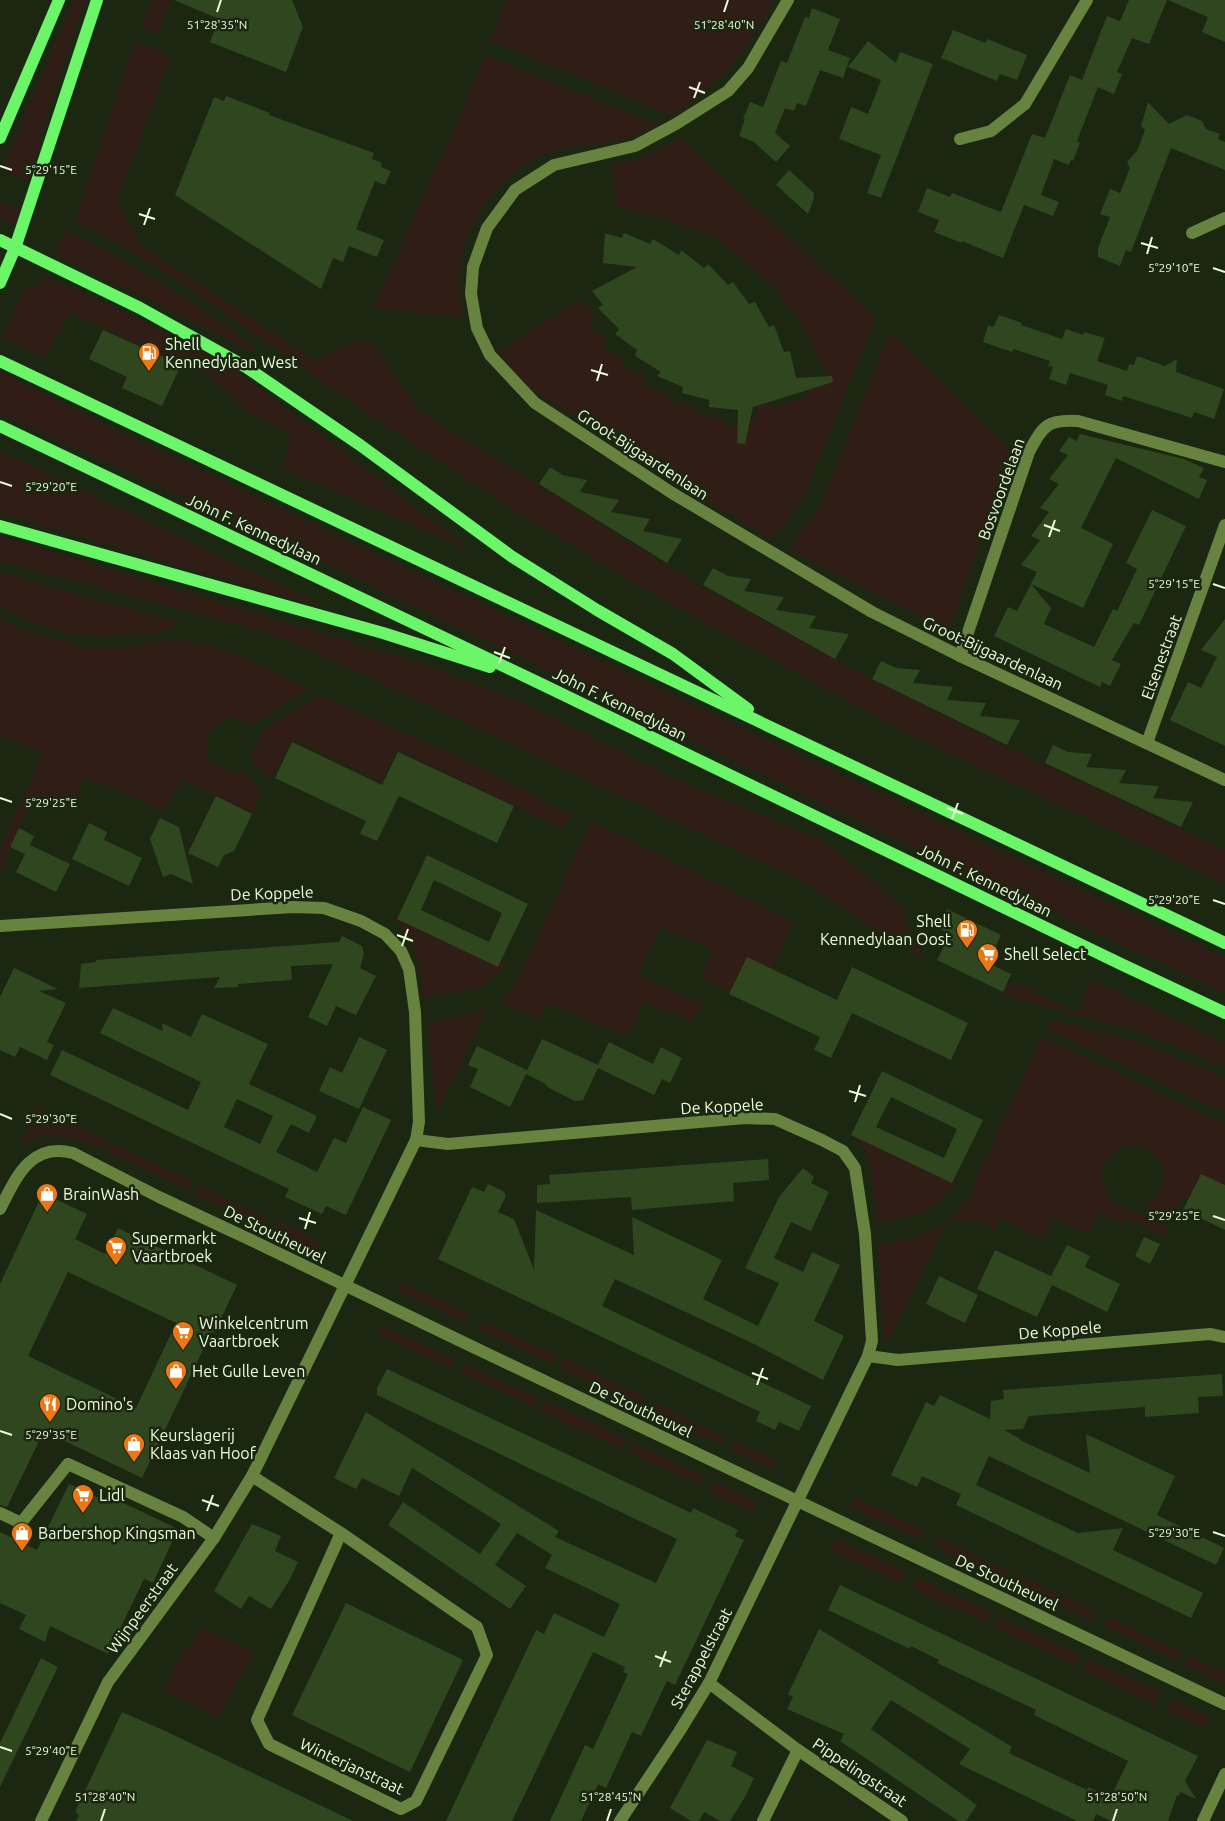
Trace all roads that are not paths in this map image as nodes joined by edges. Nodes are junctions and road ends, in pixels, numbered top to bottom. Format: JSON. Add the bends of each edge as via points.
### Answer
{"nodes":[{"id":1,"x":59,"y":0,"type":"edge"},
{"id":2,"x":98,"y":0,"type":"edge"},
{"id":3,"x":788,"y":0,"type":"edge"},
{"id":4,"x":1087,"y":0,"type":"edge"},
{"id":5,"x":0,"y":138,"type":"edge"},
{"id":6,"x":960,"y":139,"type":"dead end"},
{"id":7,"x":1225,"y":218,"type":"edge"},
{"id":8,"x":1192,"y":233,"type":"dead end"},
{"id":9,"x":0,"y":240,"type":"edge"},
{"id":10,"x":15,"y":248,"type":"junction"},
{"id":11,"x":0,"y":284,"type":"edge"},
{"id":12,"x":0,"y":361,"type":"edge"},
{"id":13,"x":0,"y":426,"type":"edge"},
{"id":14,"x":1225,"y":462,"type":"edge"},
{"id":15,"x":1225,"y":525,"type":"edge"},
{"id":16,"x":0,"y":526,"type":"edge"},
{"id":17,"x":960,"y":656,"type":"junction"},
{"id":18,"x":538,"y":682,"type":"junction"},
{"id":19,"x":773,"y":727,"type":"junction"},
{"id":20,"x":1147,"y":743,"type":"junction"},
{"id":21,"x":1225,"y":780,"type":"edge"},
{"id":22,"x":0,"y":926,"type":"edge"},
{"id":23,"x":1225,"y":943,"type":"edge"},
{"id":24,"x":1225,"y":1013,"type":"edge"},
{"id":25,"x":416,"y":1140,"type":"junction"},
{"id":26,"x":0,"y":1209,"type":"edge"},
{"id":27,"x":344,"y":1285,"type":"junction"},
{"id":28,"x":1225,"y":1338,"type":"edge"},
{"id":29,"x":868,"y":1356,"type":"junction"},
{"id":30,"x":252,"y":1476,"type":"junction"},
{"id":31,"x":798,"y":1501,"type":"junction"},
{"id":32,"x":0,"y":1513,"type":"edge"},
{"id":33,"x":341,"y":1533,"type":"junction"},
{"id":34,"x":214,"y":1538,"type":"junction"},
{"id":35,"x":709,"y":1683,"type":"junction"},
{"id":36,"x":1225,"y":1704,"type":"edge"},
{"id":37,"x":798,"y":1750,"type":"junction"},
{"id":38,"x":1225,"y":1774,"type":"edge"},
{"id":39,"x":41,"y":1821,"type":"edge"},
{"id":40,"x":620,"y":1821,"type":"edge"},
{"id":41,"x":763,"y":1821,"type":"edge"},
{"id":42,"x":902,"y":1821,"type":"edge"},
{"id":43,"x":1202,"y":1821,"type":"edge"}],
"edges":[{"from":1,"to":5,"type":"main road"},
{"from":2,"to":10,"type":"main road"},
{"from":3,"to":17,"type":"street","name":"Groot-Bijgaardenlaan","via":[[748,68],[728,91],[635,146],[554,165],[515,190],[487,228],[472,267],[471,294],[477,328],[490,355],[535,403],[672,493],[872,612]]},
{"from":4,"to":6,"type":"street","via":[[1024,104],[991,132]]},
{"from":7,"to":8,"type":"street"},
{"from":9,"to":10,"type":"main road"},
{"from":10,"to":11,"type":"main road"},
{"from":10,"to":19,"type":"main road","via":[[140,308],[246,367],[360,445],[511,556],[673,654]]},
{"from":12,"to":19,"type":"main road"},
{"from":13,"to":18,"type":"main road","name":"John F. Kennedylaan"},
{"from":14,"to":17,"type":"street","name":"Bosvoordelaan","via":[[1078,421],[1060,420],[1042,430],[1029,452]]},
{"from":15,"to":20,"type":"street","name":"Elsenestraat"},
{"from":16,"to":18,"type":"main road","via":[[383,633]]},
{"from":17,"to":20,"type":"street","name":"Groot-Bijgaardenlaan"},
{"from":18,"to":24,"type":"main road","name":"John F. Kennedylaan"},
{"from":19,"to":23,"type":"main road"},
{"from":20,"to":21,"type":"street","name":"Groot-Bijgaardenlaan"},
{"from":22,"to":25,"type":"street","name":"De Koppele","via":[[293,907],[324,908],[369,925],[385,934],[401,951],[409,969],[415,1012],[419,1122]]},
{"from":25,"to":27,"type":"street","name":"De Koppele"},
{"from":25,"to":29,"type":"street","name":"De Koppele","via":[[448,1144],[745,1118],[775,1119],[843,1150],[855,1168],[865,1234],[872,1341]]},
{"from":26,"to":27,"type":"street","name":"De Stoutheuvel","via":[[18,1174],[31,1161],[60,1151],[79,1156]]},
{"from":27,"to":30,"type":"street","name":"Wijnpeerstraat"},
{"from":27,"to":31,"type":"street","name":"De Stoutheuvel"},
{"from":28,"to":29,"type":"street","name":"De Koppele","via":[[1210,1334],[898,1360]]},
{"from":29,"to":31,"type":"street","name":"De Koppele"},
{"from":30,"to":33,"type":"street","name":"Winterjanstraat"},
{"from":30,"to":34,"type":"street","name":"Wijnpeerstraat"},
{"from":31,"to":35,"type":"street","name":"Sterappelstraat"},
{"from":31,"to":36,"type":"street","name":"De Stoutheuvel"},
{"from":32,"to":34,"type":"street","via":[[21,1523],[68,1464],[183,1518]]},
{"from":33,"to":33,"type":"street","name":"Winterjanstraat","via":[[257,1720],[269,1744],[401,1809],[416,1801],[487,1656],[477,1626]]},
{"from":34,"to":39,"type":"street","name":"Wijnpeerstraat","via":[[108,1682]]},
{"from":35,"to":37,"type":"street","name":"Pippelingstraat"},
{"from":35,"to":40,"type":"street","name":"Sterappelstraat"},
{"from":37,"to":41,"type":"street","name":"Pippelingstraat"},
{"from":37,"to":42,"type":"street","name":"Pippelingstraat"},
{"from":38,"to":43,"type":"street"}]}
